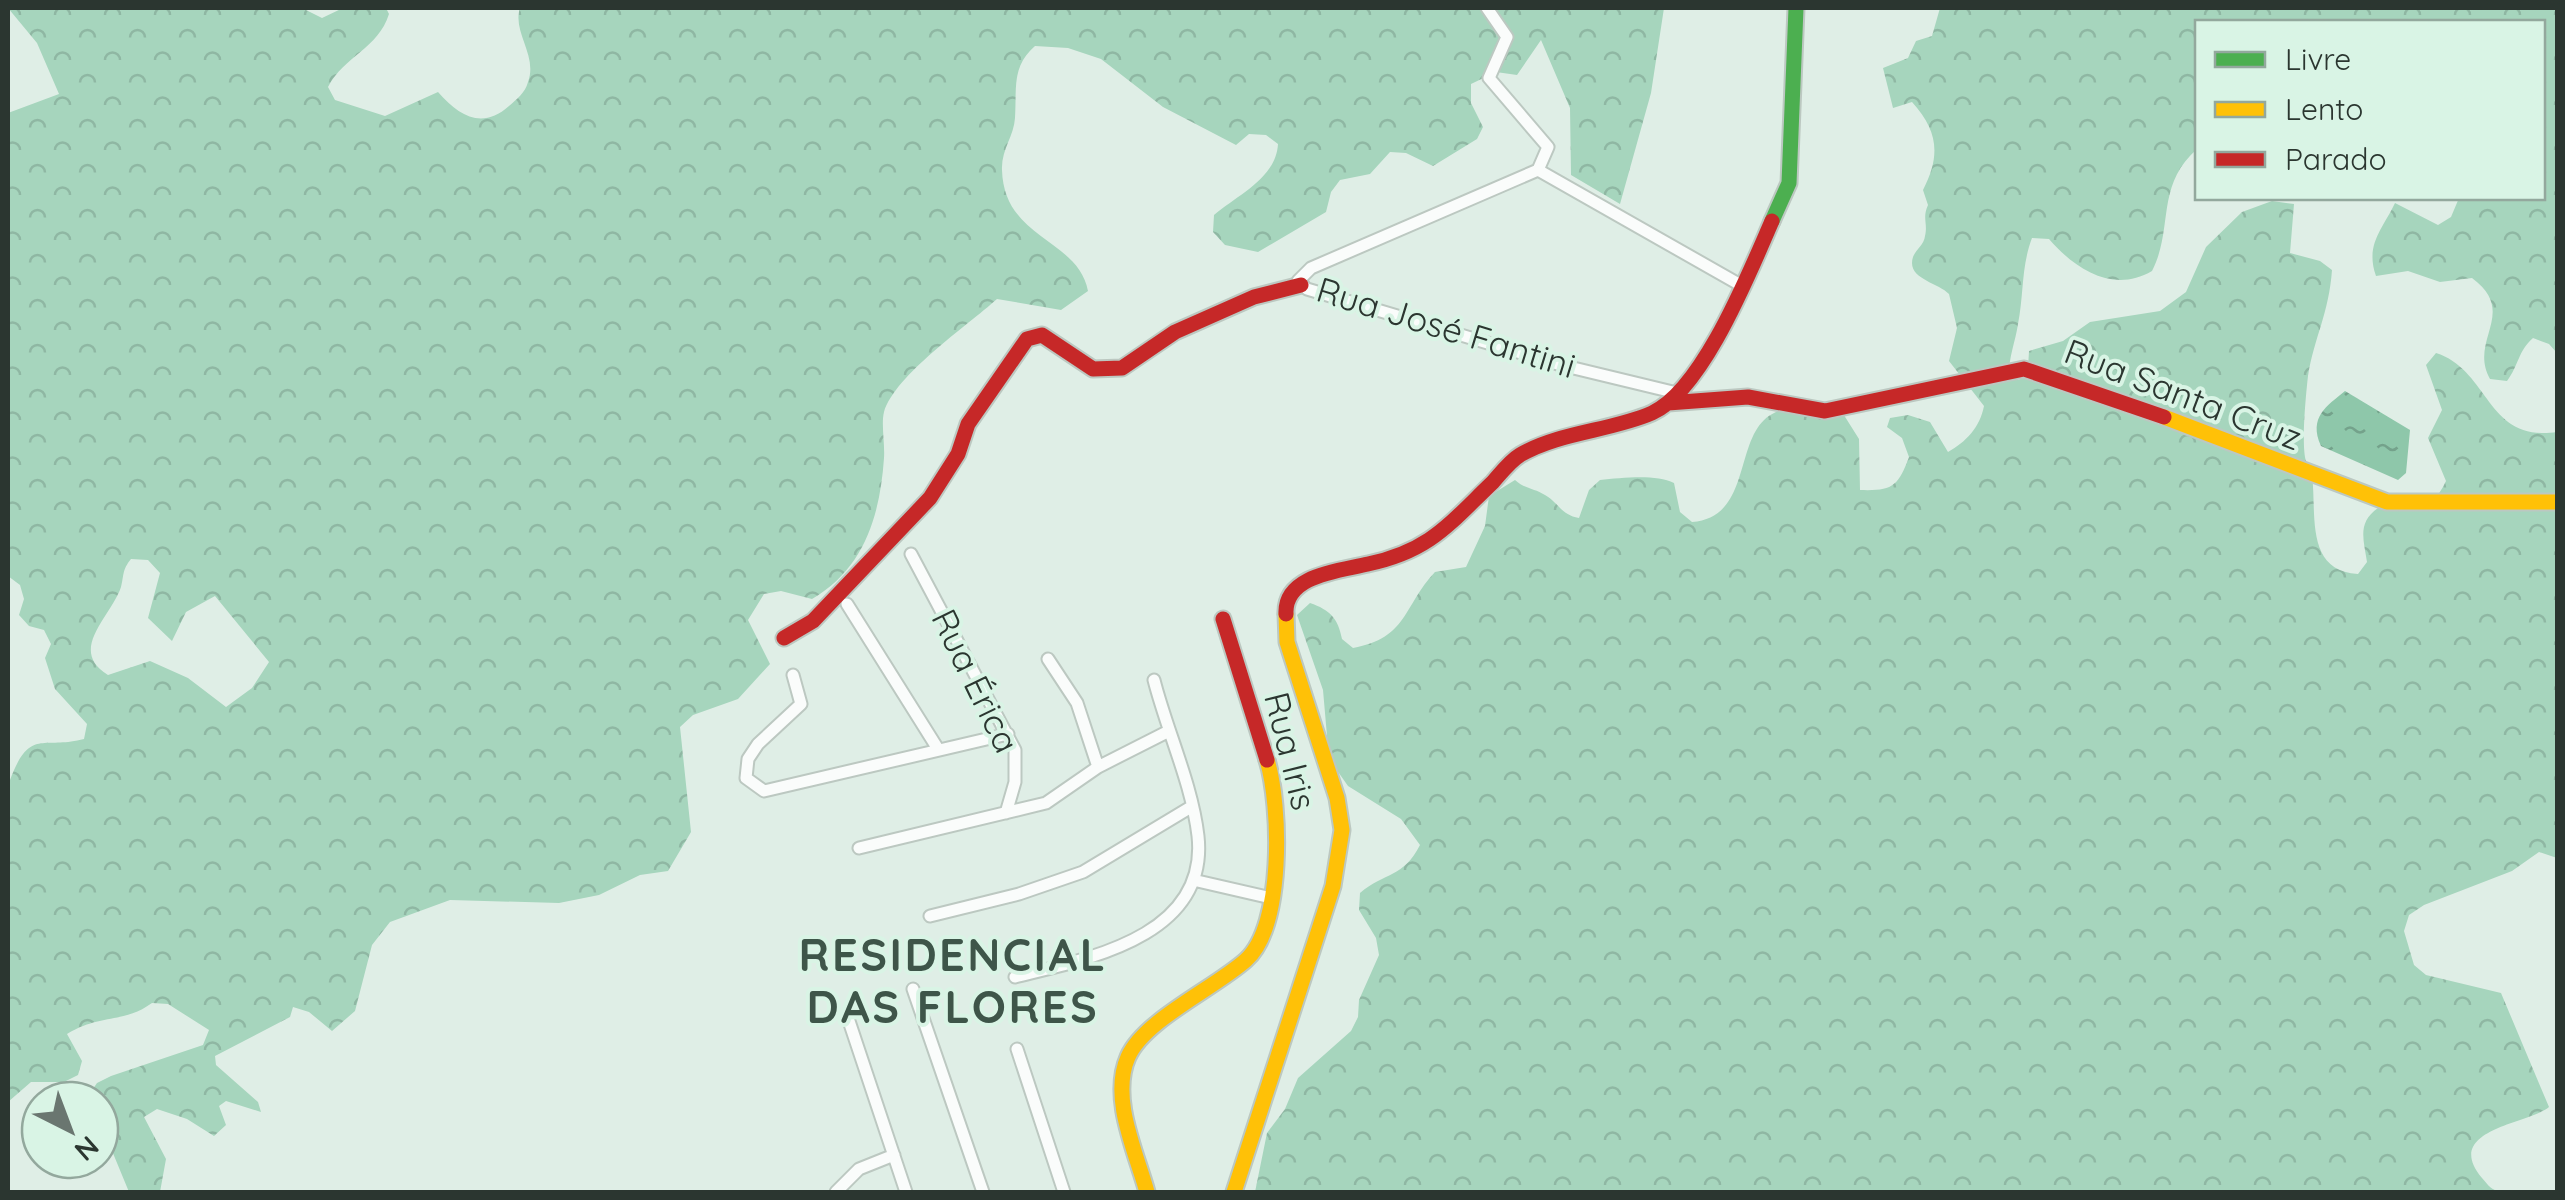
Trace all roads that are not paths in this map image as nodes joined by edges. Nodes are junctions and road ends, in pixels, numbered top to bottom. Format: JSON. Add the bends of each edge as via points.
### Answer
{"nodes":[{"id":1,"x":1487,"y":8,"type":"edge"},
{"id":2,"x":1796,"y":8,"type":"edge"},
{"id":3,"x":1538,"y":170,"type":"junction"},
{"id":4,"x":1300,"y":285,"type":"junction"},
{"id":5,"x":1744,"y":287,"type":"junction"},
{"id":6,"x":1672,"y":398,"type":"junction"},
{"id":7,"x":2558,"y":502,"type":"edge"},
{"id":8,"x":910,"y":554,"type":"dead end"},
{"id":9,"x":847,"y":604,"type":"dead end"},
{"id":10,"x":1223,"y":619,"type":"dead end"},
{"id":11,"x":784,"y":638,"type":"dead end"},
{"id":12,"x":1048,"y":659,"type":"dead end"},
{"id":13,"x":793,"y":674,"type":"dead end"},
{"id":14,"x":1154,"y":680,"type":"dead end"},
{"id":15,"x":1167,"y":732,"type":"junction"},
{"id":16,"x":1008,"y":734,"type":"junction"},
{"id":17,"x":938,"y":749,"type":"junction"},
{"id":18,"x":1098,"y":767,"type":"junction"},
{"id":19,"x":1191,"y":807,"type":"junction"},
{"id":20,"x":1006,"y":813,"type":"junction"},
{"id":21,"x":859,"y":848,"type":"dead end"},
{"id":22,"x":1193,"y":880,"type":"junction"},
{"id":23,"x":1270,"y":898,"type":"junction"},
{"id":24,"x":930,"y":916,"type":"dead end"},
{"id":25,"x":1015,"y":977,"type":"dead end"},
{"id":26,"x":913,"y":989,"type":"dead end"},
{"id":27,"x":848,"y":1018,"type":"dead end"},
{"id":28,"x":1017,"y":1049,"type":"dead end"},
{"id":29,"x":894,"y":1155,"type":"junction"},
{"id":30,"x":836,"y":1192,"type":"edge"},
{"id":31,"x":906,"y":1192,"type":"edge"},
{"id":32,"x":983,"y":1192,"type":"edge"},
{"id":33,"x":1064,"y":1192,"type":"edge"},
{"id":34,"x":1146,"y":1192,"type":"edge"},
{"id":35,"x":1234,"y":1192,"type":"edge"}],
"edges":[{"from":1,"to":3,"type":"street","via":[[1507,37],[1490,78],[1548,147]]},
{"from":2,"to":5,"type":"street","via":[[1789,183]]},
{"from":3,"to":4,"type":"street","name":"Rua José Fantini","via":[[1303,272]]},
{"from":3,"to":5,"type":"street"},
{"from":4,"to":6,"type":"street","name":"Rua José Fantini"},
{"from":4,"to":11,"type":"street","via":[[1175,332],[1122,368],[1093,369],[1042,334],[1027,338],[968,424],[930,498],[820,614]]},
{"from":5,"to":6,"type":"street","via":[[1708,353]]},
{"from":6,"to":7,"type":"street","name":"Rua Santa Cruz","via":[[1748,397],[1825,411],[2024,369],[2387,502]]},
{"from":6,"to":35,"type":"street","via":[[1625,422],[1520,456],[1436,537],[1406,556],[1316,576],[1285,603],[1288,642],[1342,830],[1334,886]]},
{"from":8,"to":16,"type":"street","name":"Rua Érica"},
{"from":9,"to":17,"type":"street"},
{"from":10,"to":23,"type":"street","name":"Rua Iris","via":[[1272,778],[1280,846]]},
{"from":12,"to":18,"type":"street","via":[[1077,704]]},
{"from":13,"to":17,"type":"street","via":[[801,704],[748,759],[746,778],[756,788],[780,789]]},
{"from":14,"to":15,"type":"street"},
{"from":15,"to":18,"type":"street"},
{"from":15,"to":19,"type":"street"},
{"from":16,"to":17,"type":"street"},
{"from":16,"to":20,"type":"street","name":"Rua Érica","via":[[1016,765]]},
{"from":18,"to":20,"type":"street","via":[[1046,804]]},
{"from":19,"to":22,"type":"street","via":[[1198,834]]},
{"from":19,"to":24,"type":"street","via":[[1083,872]]},
{"from":20,"to":21,"type":"street"},
{"from":22,"to":23,"type":"street"},
{"from":22,"to":25,"type":"street","via":[[1173,912],[1128,944]]},
{"from":23,"to":34,"type":"street","name":"Rua Iris","via":[[1249,958],[1164,1018],[1128,1056],[1121,1096]]},
{"from":26,"to":32,"type":"street"},
{"from":27,"to":29,"type":"street"},
{"from":28,"to":33,"type":"street"},
{"from":29,"to":30,"type":"street","via":[[859,1169]]},
{"from":29,"to":31,"type":"street"}]}
